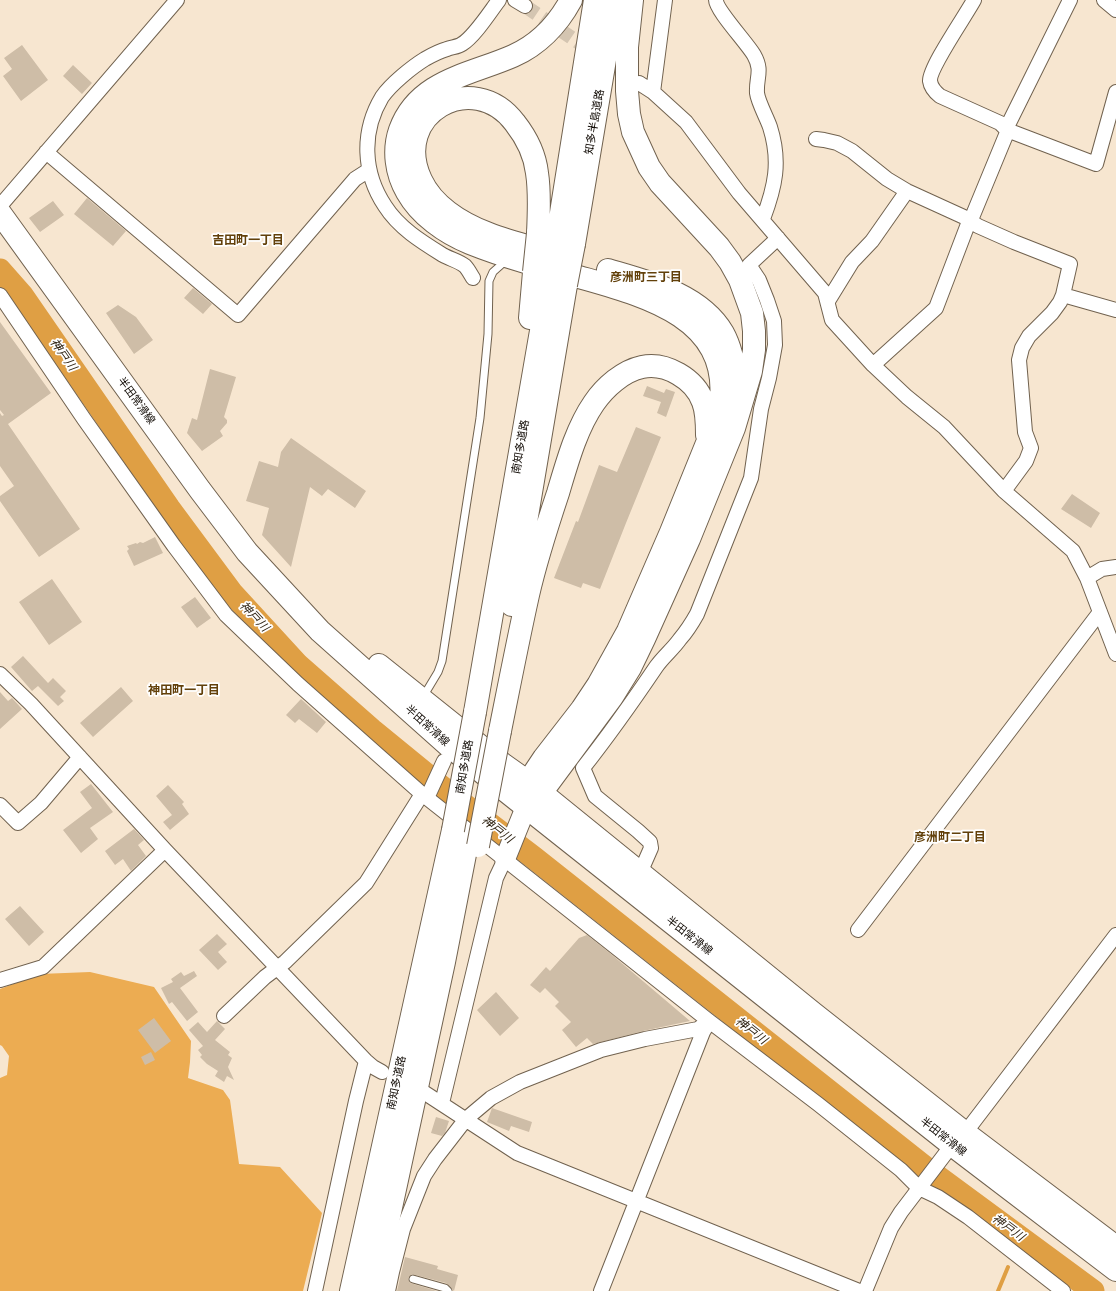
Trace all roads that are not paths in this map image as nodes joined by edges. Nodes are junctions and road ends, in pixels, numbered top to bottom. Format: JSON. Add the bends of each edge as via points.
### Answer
{"nodes":[{"id":1,"x":177,"y":0,"type":"edge"},
{"id":2,"x":499,"y":0,"type":"edge"},
{"id":3,"x":571,"y":0,"type":"edge"},
{"id":4,"x":595,"y":0,"type":"edge"},
{"id":5,"x":616,"y":0,"type":"edge"},
{"id":6,"x":632,"y":0,"type":"edge"},
{"id":7,"x":665,"y":0,"type":"edge"},
{"id":8,"x":716,"y":0,"type":"edge"},
{"id":9,"x":974,"y":0,"type":"edge"},
{"id":10,"x":1070,"y":0,"type":"edge"},
{"id":11,"x":1104,"y":0,"type":"edge"},
{"id":12,"x":1116,"y":10,"type":"edge"},
{"id":13,"x":639,"y":83,"type":"tunnel mouth"},
{"id":14,"x":653,"y":92,"type":"junction"},
{"id":15,"x":1116,"y":92,"type":"edge"},
{"id":16,"x":1111,"y":128,"type":"edge"},
{"id":17,"x":1007,"y":130,"type":"junction"},
{"id":18,"x":816,"y":139,"type":"dead end"},
{"id":19,"x":46,"y":152,"type":"junction"},
{"id":20,"x":369,"y":170,"type":"junction"},
{"id":21,"x":907,"y":191,"type":"junction"},
{"id":22,"x":0,"y":206,"type":"edge"},
{"id":23,"x":0,"y":213,"type":"edge"},
{"id":24,"x":763,"y":219,"type":"junction"},
{"id":25,"x":970,"y":221,"type":"junction"},
{"id":26,"x":556,"y":238,"type":"junction"},
{"id":27,"x":778,"y":238,"type":"junction"},
{"id":28,"x":542,"y":274,"type":"junction"},
{"id":29,"x":473,"y":278,"type":"dead end"},
{"id":30,"x":0,"y":295,"type":"edge"},
{"id":31,"x":1064,"y":295,"type":"junction"},
{"id":32,"x":828,"y":301,"type":"junction"},
{"id":33,"x":1116,"y":310,"type":"edge"},
{"id":34,"x":873,"y":364,"type":"junction"},
{"id":35,"x":740,"y":407,"type":"junction"},
{"id":36,"x":706,"y":444,"type":"junction"},
{"id":37,"x":1004,"y":491,"type":"junction"},
{"id":38,"x":1116,"y":567,"type":"edge"},
{"id":39,"x":1087,"y":578,"type":"junction"},
{"id":40,"x":278,"y":584,"type":"junction"},
{"id":41,"x":1100,"y":612,"type":"junction"},
{"id":42,"x":1116,"y":654,"type":"edge"},
{"id":43,"x":0,"y":674,"type":"edge"},
{"id":44,"x":421,"y":699,"type":"junction"},
{"id":45,"x":488,"y":723,"type":"junction"},
{"id":46,"x":447,"y":753,"type":"junction"},
{"id":47,"x":80,"y":757,"type":"junction"},
{"id":48,"x":426,"y":794,"type":"junction"},
{"id":49,"x":529,"y":800,"type":"junction"},
{"id":50,"x":0,"y":805,"type":"edge"},
{"id":51,"x":466,"y":838,"type":"junction"},
{"id":52,"x":165,"y":850,"type":"junction"},
{"id":53,"x":505,"y":859,"type":"junction"},
{"id":54,"x":640,"y":873,"type":"junction"},
{"id":55,"x":858,"y":930,"type":"dead end"},
{"id":56,"x":1116,"y":935,"type":"edge"},
{"id":57,"x":278,"y":968,"type":"junction"},
{"id":58,"x":0,"y":980,"type":"edge"},
{"id":59,"x":224,"y":1016,"type":"dead end"},
{"id":60,"x":709,"y":1021,"type":"junction"},
{"id":61,"x":366,"y":1061,"type":"junction"},
{"id":62,"x":382,"y":1072,"type":"dead end"},
{"id":63,"x":425,"y":1093,"type":"dead end"},
{"id":64,"x":442,"y":1103,"type":"junction"},
{"id":65,"x":466,"y":1119,"type":"junction"},
{"id":66,"x":953,"y":1145,"type":"junction"},
{"id":67,"x":921,"y":1185,"type":"junction"},
{"id":68,"x":637,"y":1201,"type":"junction"},
{"id":69,"x":1116,"y":1246,"type":"edge"},
{"id":70,"x":1116,"y":1270,"type":"edge"},
{"id":71,"x":413,"y":1279,"type":"dead end"},
{"id":72,"x":315,"y":1291,"type":"edge"},
{"id":73,"x":351,"y":1291,"type":"edge"},
{"id":74,"x":372,"y":1291,"type":"edge"},
{"id":75,"x":388,"y":1291,"type":"edge"},
{"id":76,"x":448,"y":1291,"type":"edge"},
{"id":77,"x":600,"y":1291,"type":"edge"},
{"id":78,"x":859,"y":1291,"type":"edge"},
{"id":79,"x":865,"y":1291,"type":"edge"},
{"id":80,"x":1063,"y":1291,"type":"edge"}],
"edges":[{"from":1,"to":19,"type":"street"},
{"from":2,"to":20,"type":"street","via":[[462,45],[446,49],[425,60],[404,75],[383,97],[372,119],[368,140]]},
{"from":3,"to":28,"type":"main road","via":[[557,22],[531,46],[514,56],[438,85],[415,103],[406,116],[396,144],[398,172],[412,200],[424,213],[442,228],[468,242]]},
{"from":4,"to":26,"type":"main road","name":"知多半島道路"},
{"from":5,"to":26,"type":"main road","name":"知多半島道路"},
{"from":6,"to":35,"type":"main road","via":[[627,69],[629,114],[633,132],[649,167],[660,183],[730,262],[740,280],[752,313],[754,350],[751,371]]},
{"from":7,"to":14,"type":"street"},
{"from":8,"to":24,"type":"street","via":[[718,8],[745,42],[760,71],[757,94],[774,140],[776,157],[772,194]]},
{"from":9,"to":17,"type":"street","via":[[936,63],[931,74],[931,87],[940,96],[1000,123]]},
{"from":10,"to":17,"type":"street"},
{"from":11,"to":12,"type":"street"},
{"from":13,"to":14,"type":"street"},
{"from":14,"to":24,"type":"street","via":[[686,122],[739,193]]},
{"from":15,"to":16,"type":"street"},
{"from":16,"to":17,"type":"street","via":[[1096,164]]},
{"from":17,"to":25,"type":"street"},
{"from":18,"to":21,"type":"street","via":[[852,151],[887,179]]},
{"from":19,"to":20,"type":"street","via":[[238,315],[355,180]]},
{"from":19,"to":22,"type":"street"},
{"from":20,"to":29,"type":"street","via":[[386,207],[408,232],[465,266]]},
{"from":21,"to":25,"type":"street"},
{"from":21,"to":32,"type":"street","via":[[872,240],[852,262]]},
{"from":23,"to":40,"type":"main road","name":"半田常滑線","via":[[200,490],[248,552]]},
{"from":24,"to":27,"type":"street"},
{"from":25,"to":31,"type":"street","via":[[1070,264]]},
{"from":25,"to":34,"type":"street","via":[[936,308]]},
{"from":26,"to":28,"type":"main road","name":"南知多道路","bridge":true},
{"from":26,"to":28,"type":"main road","bridge":true},
{"from":26,"to":35,"type":"main road","via":[[539,194],[532,155],[524,135],[512,119],[495,105],[480,99],[466,98],[452,100],[439,106],[429,115],[414,140],[414,156],[417,172],[434,200],[452,215],[499,237],[642,280],[695,303],[723,333],[731,352]]},
{"from":27,"to":32,"type":"street","via":[[825,293]]},
{"from":27,"to":54,"type":"street","via":[[748,265],[767,300],[774,321],[775,345],[761,409],[751,478],[697,614],[689,628],[657,666],[583,768],[595,796],[650,842],[651,848]]},
{"from":28,"to":36,"type":"main road","via":[[626,290],[676,313],[703,335],[718,363],[722,380],[721,402]]},
{"from":28,"to":44,"type":"lane","via":[[502,264],[493,272],[489,281],[488,334],[480,418],[443,653],[438,672]]},
{"from":28,"to":45,"type":"main road","name":"南知多道路"},
{"from":28,"to":45,"type":"main road","name":"南知多道路","via":[[507,637]]},
{"from":30,"to":48,"type":"street","via":[[84,419],[226,615],[298,684]]},
{"from":31,"to":33,"type":"street"},
{"from":31,"to":37,"type":"street","via":[[1022,348],[1019,360],[1024,424],[1031,448],[1026,461]]},
{"from":32,"to":34,"type":"street","via":[[832,320]]},
{"from":34,"to":37,"type":"street","via":[[907,397],[944,427]]},
{"from":35,"to":49,"type":"main road","via":[[692,531],[636,656],[612,697]]},
{"from":36,"to":45,"type":"main road","via":[[707,420],[703,401],[678,373],[660,367],[642,367],[609,385],[594,403],[570,455]]},
{"from":36,"to":49,"type":"main road","via":[[628,631],[614,659],[586,703],[544,758]]},
{"from":37,"to":39,"type":"street","via":[[1073,551]]},
{"from":38,"to":39,"type":"street","via":[[1102,569]]},
{"from":39,"to":41,"type":"street"},
{"from":40,"to":44,"type":"main road","name":"半田常滑線"},
{"from":40,"to":46,"type":"main road","name":"半田常滑線","via":[[320,631]]},
{"from":41,"to":42,"type":"street"},
{"from":41,"to":55,"type":"street"},
{"from":43,"to":47,"type":"street"},
{"from":44,"to":49,"type":"main road","name":"半田常滑線","via":[[498,760]]},
{"from":45,"to":51,"type":"main road","name":"南知多道路"},
{"from":46,"to":48,"type":"street"},
{"from":46,"to":49,"type":"main road","name":"半田常滑線"},
{"from":47,"to":50,"type":"street","via":[[41,803],[18,822]]},
{"from":47,"to":52,"type":"street"},
{"from":48,"to":53,"type":"street"},
{"from":48,"to":57,"type":"street","via":[[366,883]]},
{"from":49,"to":53,"type":"street"},
{"from":49,"to":54,"type":"main road","name":"半田常滑線"},
{"from":49,"to":66,"type":"main road","name":"半田常滑線"},
{"from":51,"to":73,"type":"main road","name":"南知多道路"},
{"from":51,"to":74,"type":"main road","name":"南知多道路","via":[[463,867]]},
{"from":52,"to":57,"type":"street"},
{"from":52,"to":58,"type":"street","via":[[43,967]]},
{"from":53,"to":60,"type":"street"},
{"from":53,"to":64,"type":"street","via":[[496,878]]},
{"from":54,"to":66,"type":"main road","name":"半田常滑線","via":[[813,1013]]},
{"from":56,"to":66,"type":"street"},
{"from":57,"to":59,"type":"street"},
{"from":57,"to":61,"type":"street"},
{"from":60,"to":65,"type":"street","via":[[698,1029],[601,1050],[520,1082],[491,1098]]},
{"from":60,"to":67,"type":"street"},
{"from":60,"to":68,"type":"street"},
{"from":61,"to":62,"type":"street"},
{"from":61,"to":72,"type":"street"},
{"from":63,"to":64,"type":"street"},
{"from":64,"to":65,"type":"street"},
{"from":65,"to":68,"type":"street","via":[[517,1153]]},
{"from":65,"to":75,"type":"street","via":[[424,1176],[404,1230]]},
{"from":66,"to":67,"type":"street"},
{"from":66,"to":69,"type":"main road","name":"半田常滑線"},
{"from":66,"to":70,"type":"main road","name":"半田常滑線"},
{"from":67,"to":79,"type":"street","via":[[891,1228]]},
{"from":67,"to":80,"type":"street","via":[[968,1217]]},
{"from":68,"to":77,"type":"street"},
{"from":68,"to":78,"type":"street"},
{"from":71,"to":76,"type":"lane"}]}
